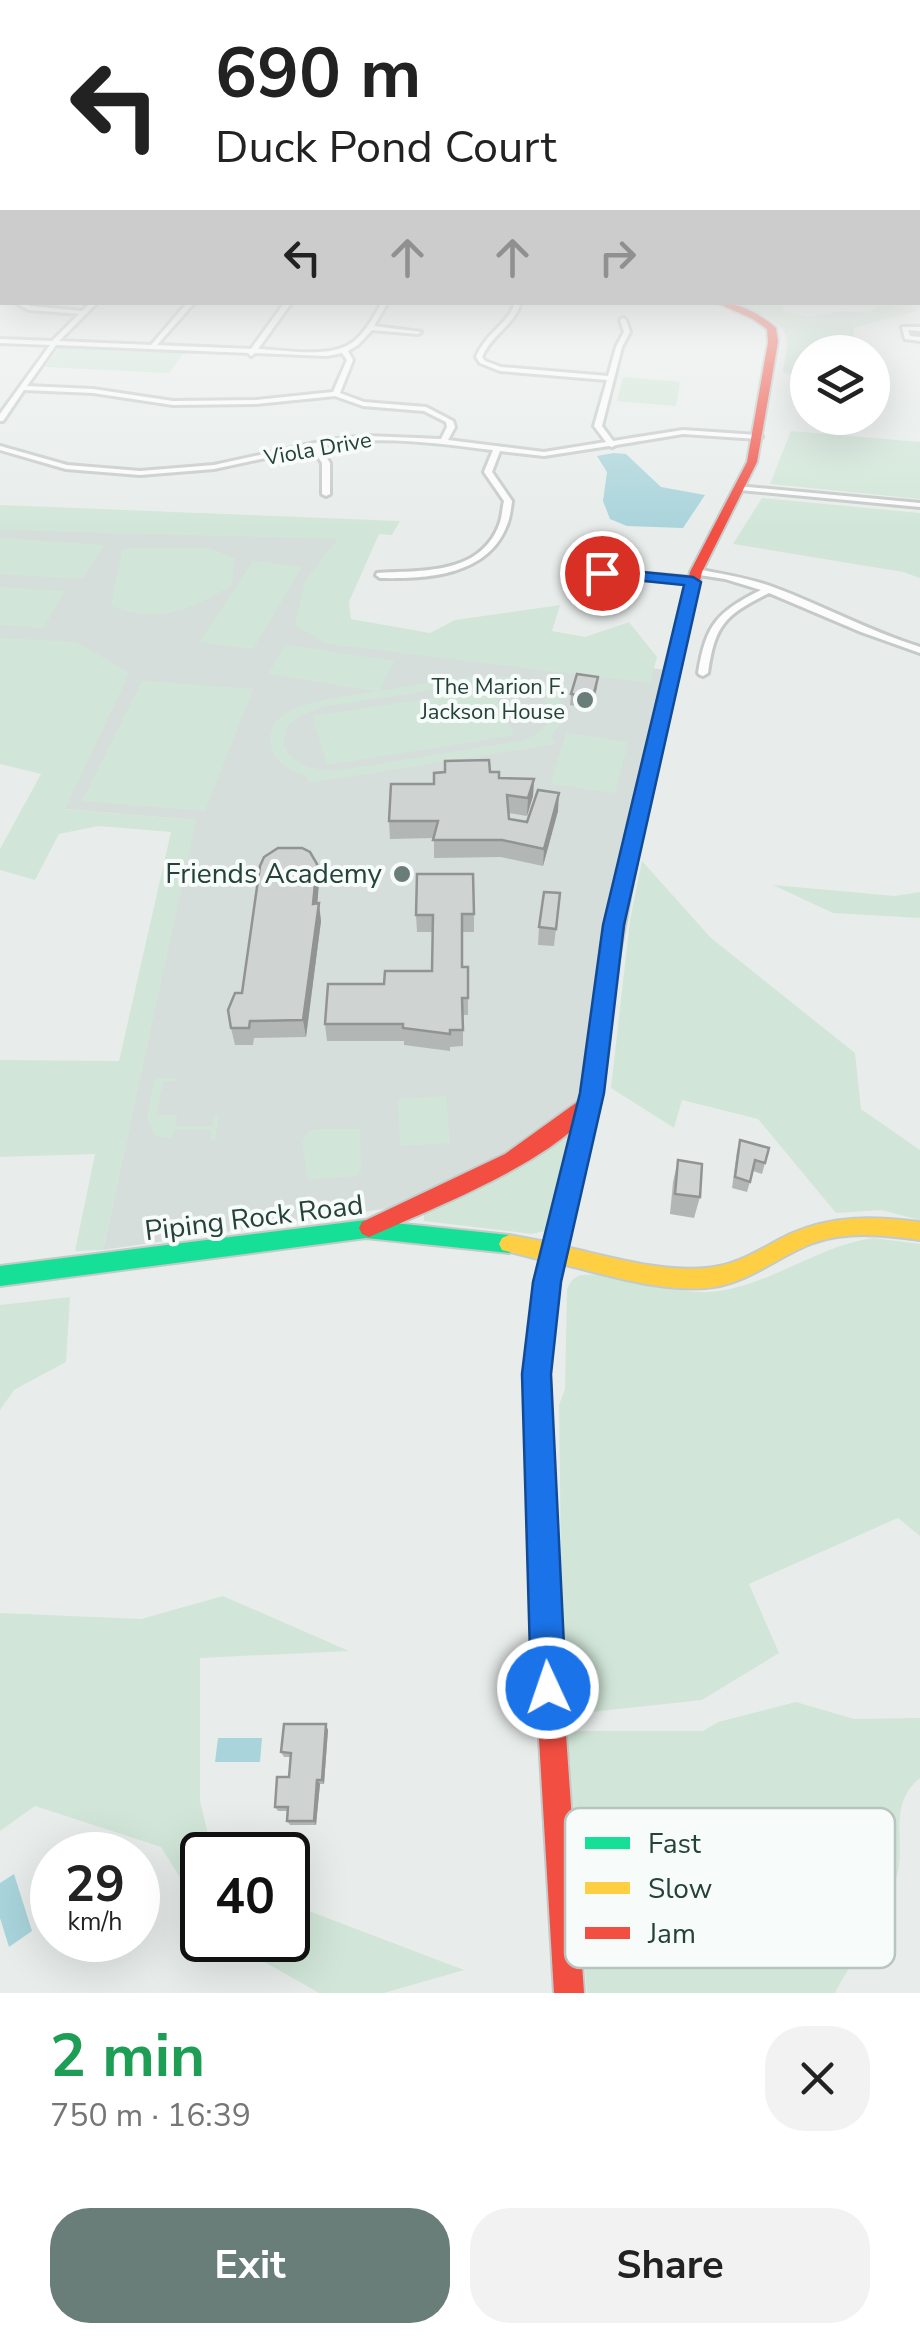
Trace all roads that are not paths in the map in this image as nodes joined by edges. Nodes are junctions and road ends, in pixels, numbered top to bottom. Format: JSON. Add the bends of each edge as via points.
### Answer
{"nodes":[{"id":1,"x":54,"y":344,"type":"edge"},
{"id":2,"x":105,"y":344,"type":"edge"},
{"id":3,"x":258,"y":344,"type":"edge"},
{"id":4,"x":353,"y":344,"type":"edge"},
{"id":5,"x":484,"y":344,"type":"edge"},
{"id":6,"x":623,"y":344,"type":"edge"},
{"id":7,"x":772,"y":344,"type":"edge"},
{"id":8,"x":154,"y":346,"type":"joint"},
{"id":9,"x":345,"y":352,"type":"junction"},
{"id":10,"x":251,"y":354,"type":"junction"},
{"id":11,"x":612,"y":378,"type":"junction"},
{"id":12,"x":22,"y":388,"type":"junction"},
{"id":13,"x":336,"y":394,"type":"junction"},
{"id":14,"x":0,"y":418,"type":"edge"},
{"id":15,"x":758,"y":437,"type":"junction"},
{"id":16,"x":444,"y":441,"type":"junction"},
{"id":17,"x":612,"y":445,"type":"junction"},
{"id":18,"x":314,"y":446,"type":"junction"},
{"id":19,"x":0,"y":448,"type":"edge"},
{"id":20,"x":497,"y":450,"type":"junction"},
{"id":21,"x":740,"y":488,"type":"junction"},
{"id":22,"x":326,"y":494,"type":"dead end"},
{"id":23,"x":920,"y":505,"type":"edge"},
{"id":24,"x":602,"y":573,"type":"dead end"},
{"id":25,"x":380,"y":574,"type":"dead end"},
{"id":26,"x":695,"y":576,"type":"junction"},
{"id":27,"x":770,"y":589,"type":"junction"},
{"id":28,"x":920,"y":650,"type":"edge"},
{"id":29,"x":702,"y":673,"type":"dead end"},
{"id":30,"x":591,"y":1099,"type":"junction"},
{"id":31,"x":366,"y":1230,"type":"junction"},
{"id":32,"x":920,"y":1232,"type":"edge"},
{"id":33,"x":554,"y":1250,"type":"junction"},
{"id":34,"x":0,"y":1276,"type":"edge"},
{"id":35,"x":565,"y":1933,"type":"edge"},
{"id":36,"x":567,"y":1968,"type":"edge"},
{"id":37,"x":569,"y":1993,"type":"edge"}],
"edges":[{"from":1,"to":12,"type":"street"},
{"from":2,"to":8,"type":"street"},
{"from":3,"to":10,"type":"street"},
{"from":4,"to":9,"type":"street"},
{"from":5,"to":11,"type":"street","via":[[482,362],[500,370]]},
{"from":6,"to":11,"type":"street"},
{"from":7,"to":15,"type":"street"},
{"from":8,"to":10,"type":"street"},
{"from":9,"to":10,"type":"street"},
{"from":9,"to":13,"type":"street","via":[[350,360]]},
{"from":11,"to":17,"type":"street","via":[[598,426]]},
{"from":12,"to":13,"type":"street","via":[[188,403]]},
{"from":12,"to":14,"type":"street"},
{"from":13,"to":16,"type":"street","via":[[436,412],[451,427]]},
{"from":15,"to":17,"type":"street","name":"Viola Drive","via":[[683,432]]},
{"from":15,"to":21,"type":"street"},
{"from":16,"to":18,"type":"street","name":"Viola Drive","via":[[383,438]]},
{"from":16,"to":20,"type":"street","name":"Viola Drive"},
{"from":17,"to":20,"type":"street","name":"Viola Drive","via":[[557,453]]},
{"from":18,"to":19,"type":"street","name":"Viola Drive","via":[[214,468],[140,473],[66,468]]},
{"from":18,"to":22,"type":"street","via":[[326,463]]},
{"from":20,"to":25,"type":"street","via":[[488,472],[508,501],[494,546],[439,571]]},
{"from":21,"to":23,"type":"street"},
{"from":21,"to":26,"type":"street"},
{"from":24,"to":26,"type":"street"},
{"from":26,"to":27,"type":"street","via":[[734,577]]},
{"from":26,"to":30,"type":"street","via":[[614,925]]},
{"from":27,"to":28,"type":"street"},
{"from":27,"to":29,"type":"street","via":[[720,619],[707,638]]},
{"from":30,"to":31,"type":"street","via":[[570,1124],[529,1152]]},
{"from":30,"to":33,"type":"street"},
{"from":31,"to":33,"type":"street","name":"Piping Rock Road"},
{"from":31,"to":34,"type":"street","name":"Piping Rock Road"},
{"from":32,"to":33,"type":"street","name":"Piping Rock Road","via":[[883,1225],[835,1228],[711,1278]]},
{"from":33,"to":35,"type":"street","via":[[537,1408]]},
{"from":36,"to":37,"type":"street"}]}
